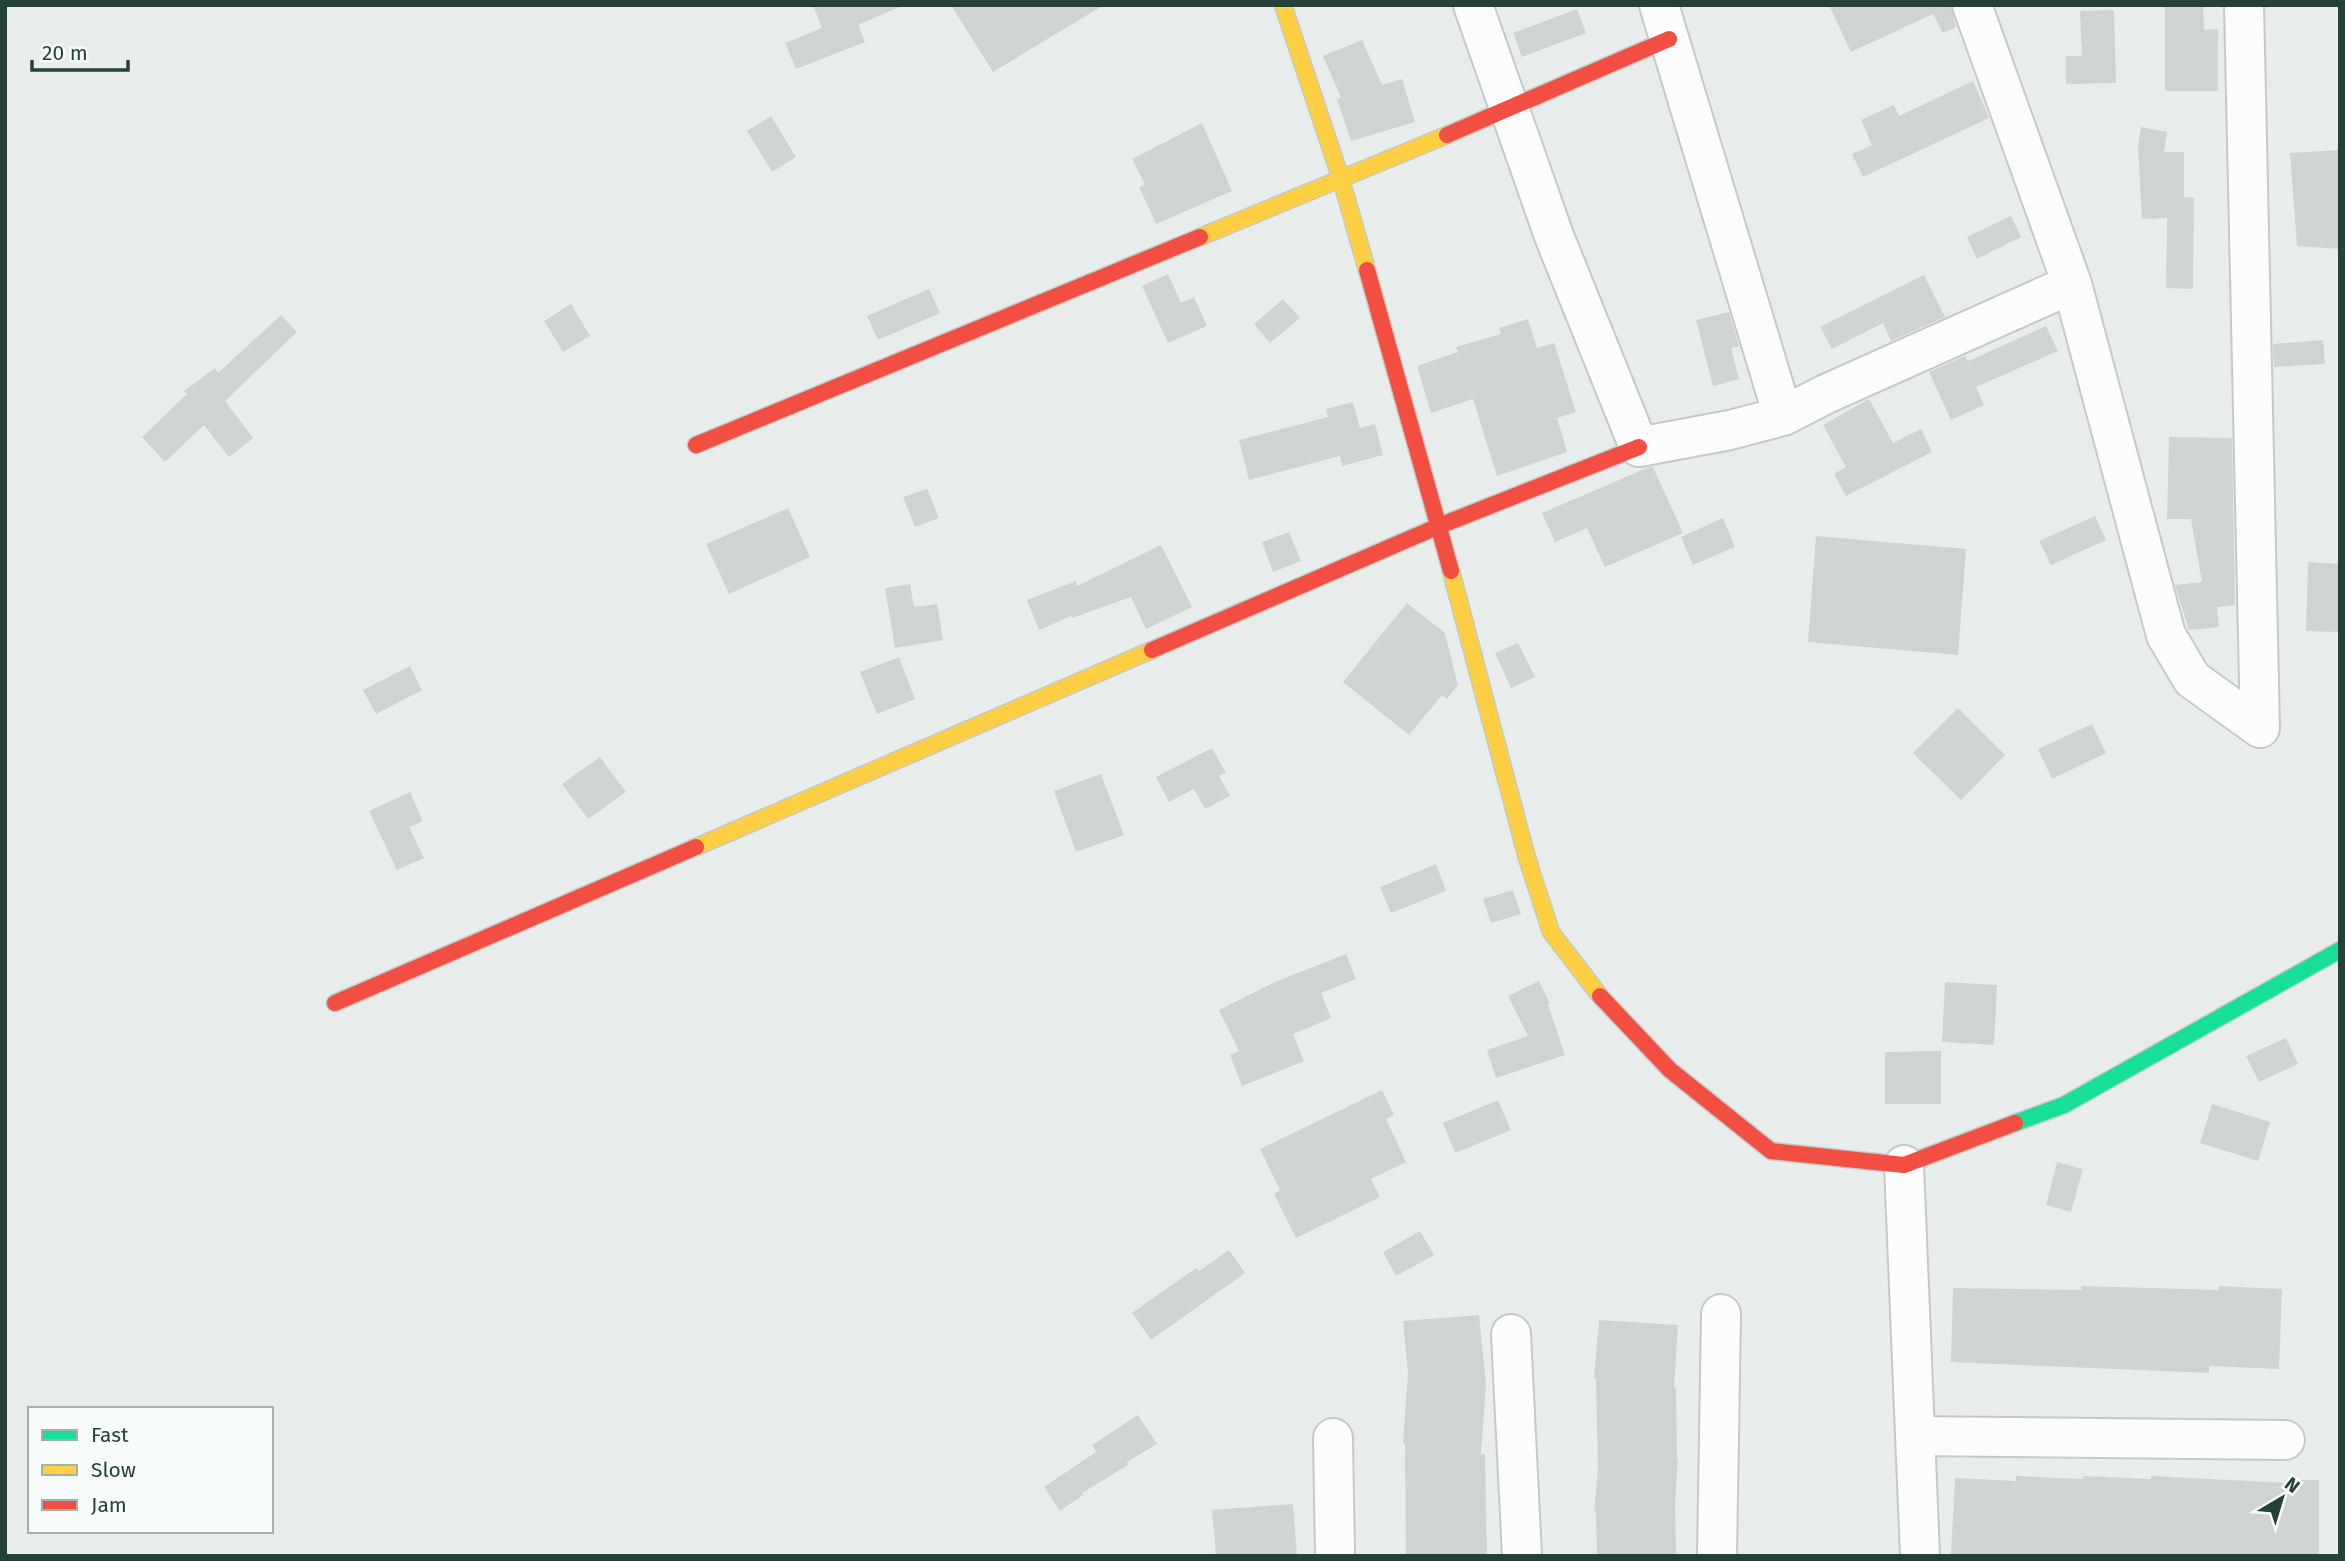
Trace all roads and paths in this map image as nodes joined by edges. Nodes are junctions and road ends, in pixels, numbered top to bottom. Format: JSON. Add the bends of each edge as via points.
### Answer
{"nodes":[{"id":1,"x":1283,"y":5,"type":"edge"},
{"id":2,"x":1473,"y":5,"type":"edge"},
{"id":3,"x":1972,"y":5,"type":"edge"},
{"id":4,"x":2244,"y":5,"type":"edge"},
{"id":5,"x":1664,"y":22,"type":"edge"},
{"id":6,"x":1509,"y":109,"type":"junction"},
{"id":7,"x":1341,"y":178,"type":"junction"},
{"id":8,"x":2072,"y":284,"type":"junction"},
{"id":9,"x":1783,"y":416,"type":"junction"},
{"id":10,"x":696,"y":445,"type":"dead end"},
{"id":11,"x":1639,"y":447,"type":"junction"},
{"id":12,"x":1439,"y":526,"type":"junction"},
{"id":13,"x":2340,"y":950,"type":"edge"},
{"id":14,"x":335,"y":1003,"type":"dead end"},
{"id":15,"x":1904,"y":1164,"type":"junction"},
{"id":16,"x":1721,"y":1314,"type":"dead end"},
{"id":17,"x":1511,"y":1334,"type":"dead end"},
{"id":18,"x":1915,"y":1437,"type":"junction"},
{"id":19,"x":1333,"y":1438,"type":"dead end"},
{"id":20,"x":2285,"y":1440,"type":"dead end"},
{"id":21,"x":1335,"y":1556,"type":"edge"},
{"id":22,"x":1522,"y":1556,"type":"edge"},
{"id":23,"x":1717,"y":1556,"type":"edge"},
{"id":24,"x":1920,"y":1556,"type":"edge"}],
"edges":[{"from":1,"to":7,"type":"street"},
{"from":2,"to":6,"type":"street"},
{"from":3,"to":8,"type":"street"},
{"from":4,"to":8,"type":"street","via":[[2260,728],[2192,679],[2166,635]]},
{"from":5,"to":6,"type":"street"},
{"from":5,"to":9,"type":"street"},
{"from":6,"to":7,"type":"street"},
{"from":6,"to":11,"type":"street","via":[[1554,236]]},
{"from":7,"to":10,"type":"street"},
{"from":7,"to":12,"type":"street"},
{"from":8,"to":9,"type":"street"},
{"from":9,"to":11,"type":"street"},
{"from":11,"to":12,"type":"street"},
{"from":12,"to":14,"type":"street"},
{"from":12,"to":15,"type":"street","via":[[1551,932],[1609,1007],[1670,1070],[1771,1151]]},
{"from":13,"to":15,"type":"street","via":[[2064,1105]]},
{"from":15,"to":18,"type":"street"},
{"from":16,"to":23,"type":"street"},
{"from":17,"to":22,"type":"street"},
{"from":18,"to":20,"type":"street"},
{"from":18,"to":24,"type":"street"},
{"from":19,"to":21,"type":"street"}]}
